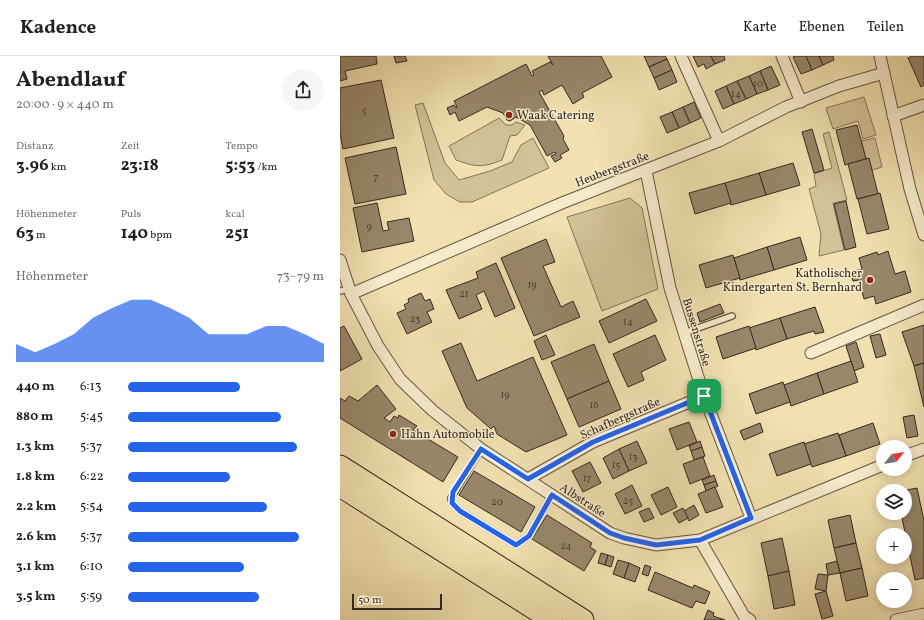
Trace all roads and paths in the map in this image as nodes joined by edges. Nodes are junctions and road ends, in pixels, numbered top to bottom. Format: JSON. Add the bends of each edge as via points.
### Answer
{"nodes":[{"id":1,"x":681,"y":56,"type":"edge"},
{"id":2,"x":782,"y":56,"type":"edge"},
{"id":3,"x":880,"y":56,"type":"edge"},
{"id":4,"x":884,"y":73,"type":"junction"},
{"id":5,"x":801,"y":102,"type":"junction"},
{"id":6,"x":924,"y":105,"type":"edge"},
{"id":7,"x":893,"y":116,"type":"junction"},
{"id":8,"x":718,"y":141,"type":"junction"},
{"id":9,"x":646,"y":170,"type":"junction"},
{"id":10,"x":924,"y":235,"type":"edge"},
{"id":11,"x":340,"y":260,"type":"edge"},
{"id":12,"x":347,"y":291,"type":"edge"},
{"id":13,"x":924,"y":305,"type":"edge"},
{"id":14,"x":732,"y":316,"type":"dead end"},
{"id":15,"x":684,"y":333,"type":"junction"},
{"id":16,"x":810,"y":353,"type":"dead end"},
{"id":17,"x":704,"y":396,"type":"junction"},
{"id":18,"x":481,"y":449,"type":"junction"},
{"id":19,"x":924,"y":449,"type":"edge"},
{"id":20,"x":912,"y":453,"type":"edge"},
{"id":21,"x":340,"y":466,"type":"edge"},
{"id":22,"x":876,"y":468,"type":"edge"},
{"id":23,"x":528,"y":479,"type":"junction"},
{"id":24,"x":340,"y":486,"type":"edge"},
{"id":25,"x":552,"y":495,"type":"junction"},
{"id":26,"x":751,"y":518,"type":"junction"},
{"id":27,"x":700,"y":540,"type":"junction"},
{"id":28,"x":924,"y":614,"type":"edge"},
{"id":29,"x":552,"y":620,"type":"edge"},
{"id":30,"x":583,"y":620,"type":"edge"},
{"id":31,"x":750,"y":620,"type":"edge"},
{"id":32,"x":900,"y":620,"type":"edge"}],
"edges":[{"from":1,"to":8,"type":"street"},
{"from":2,"to":5,"type":"street"},
{"from":3,"to":4,"type":"street"},
{"from":4,"to":5,"type":"street","name":"Heubergstraße","via":[[839,86]]},
{"from":4,"to":7,"type":"street"},
{"from":5,"to":8,"type":"street","name":"Heubergstraße"},
{"from":6,"to":7,"type":"street"},
{"from":7,"to":10,"type":"street"},
{"from":8,"to":9,"type":"street","name":"Heubergstraße"},
{"from":9,"to":12,"type":"street","name":"Heubergstraße"},
{"from":9,"to":15,"type":"street","name":"Bussenstraße","via":[[670,288]]},
{"from":11,"to":12,"type":"street","name":"Albstraße"},
{"from":12,"to":18,"type":"street","name":"Albstraße","via":[[400,379],[432,410]]},
{"from":13,"to":16,"type":"street"},
{"from":14,"to":15,"type":"lane"},
{"from":15,"to":17,"type":"street","name":"Bussenstraße"},
{"from":17,"to":23,"type":"street","name":"Schafbergstraße","via":[[593,442]]},
{"from":17,"to":26,"type":"street","name":"Bussenstraße"},
{"from":18,"to":23,"type":"street","name":"Albstraße"},
{"from":18,"to":25,"type":"lane","via":[[451,498],[452,503],[460,511],[516,545],[529,536]]},
{"from":19,"to":20,"type":"street"},
{"from":21,"to":30,"type":"highway"},
{"from":22,"to":26,"type":"street","name":"Albstraße"},
{"from":23,"to":25,"type":"street","name":"Albstraße"},
{"from":24,"to":29,"type":"highway"},
{"from":25,"to":27,"type":"street","name":"Albstraße","via":[[610,533],[624,538],[656,545]]},
{"from":26,"to":27,"type":"street","name":"Albstraße"},
{"from":27,"to":31,"type":"street","via":[[744,616]]},
{"from":28,"to":32,"type":"street"}]}
